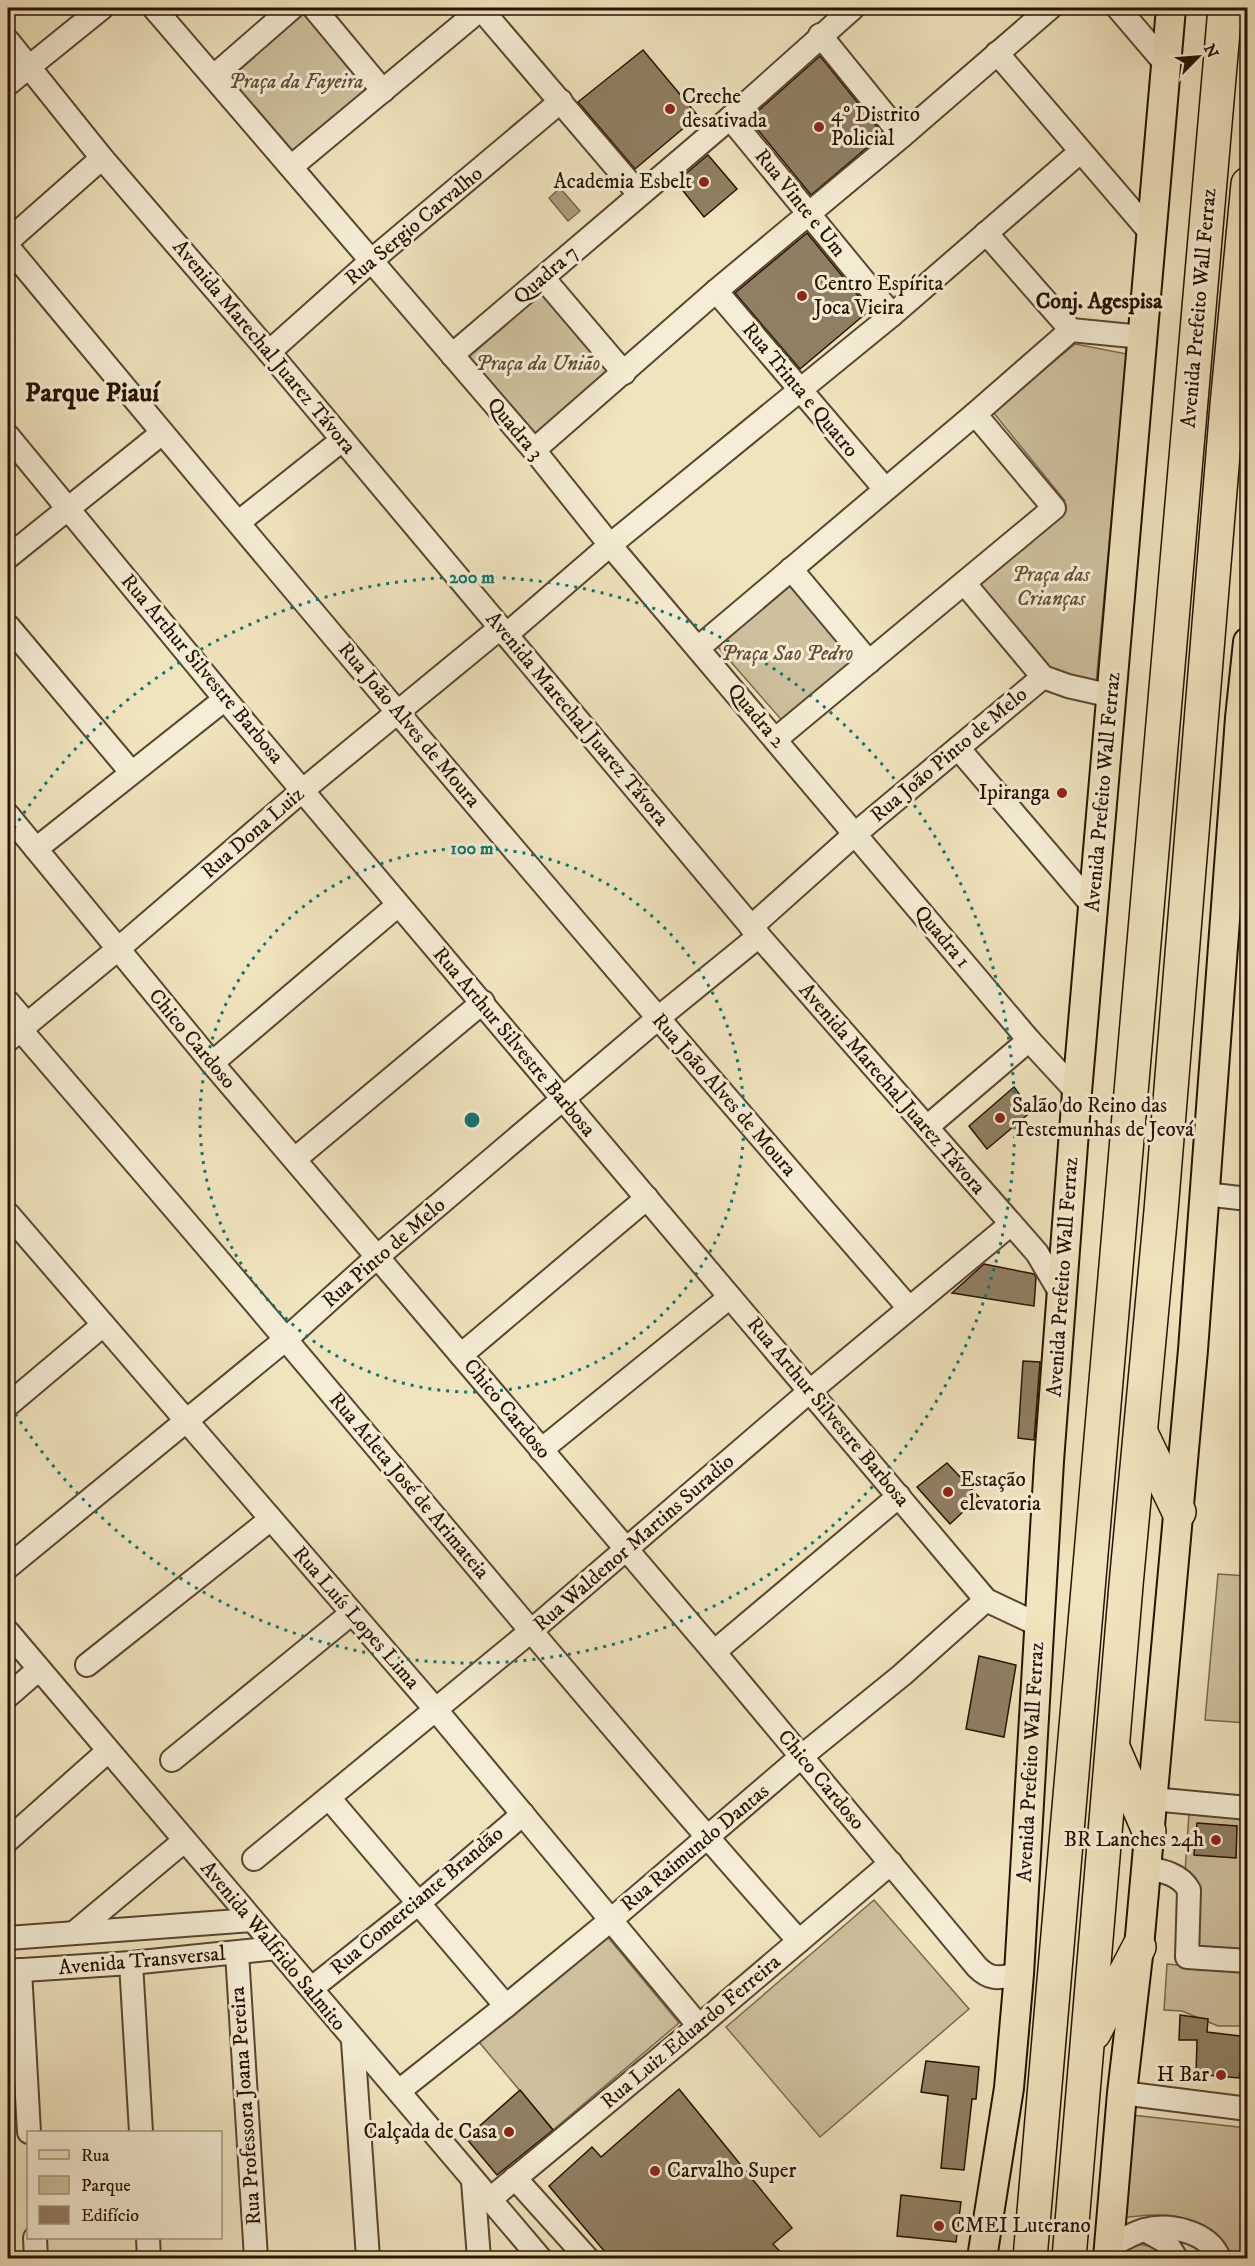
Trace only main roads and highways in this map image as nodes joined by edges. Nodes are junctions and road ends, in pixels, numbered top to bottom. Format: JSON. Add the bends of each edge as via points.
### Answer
{"nodes":[{"id":1,"x":1171,"y":8,"type":"edge"},
{"id":2,"x":1225,"y":8,"type":"edge"},
{"id":3,"x":1248,"y":184,"type":"edge"},
{"id":4,"x":1248,"y":642,"type":"edge"},
{"id":5,"x":1244,"y":718,"type":"edge"},
{"id":6,"x":1233,"y":1194,"type":"edge"},
{"id":7,"x":1140,"y":1432,"type":"junction"},
{"id":8,"x":1179,"y":1512,"type":"junction"},
{"id":9,"x":1113,"y":1747,"type":"junction"},
{"id":10,"x":1149,"y":1832,"type":"junction"},
{"id":11,"x":1139,"y":1947,"type":"junction"},
{"id":12,"x":1088,"y":2045,"type":"junction"},
{"id":13,"x":1109,"y":2252,"type":"edge"},
{"id":14,"x":982,"y":2259,"type":"edge"},
{"id":15,"x":1030,"y":2259,"type":"edge"},
{"id":16,"x":1069,"y":2259,"type":"edge"}],
"edges":[{"from":1,"to":14,"type":"main road","name":"Avenida Prefeito Wall Ferraz","via":[[1048,1461],[1019,1974],[1009,2088]]},
{"from":2,"to":15,"type":"highway","name":"Avenida Prefeito Wall Ferraz"},
{"from":3,"to":7,"type":"highway","name":"Avenida Prefeito Wall Ferraz"},
{"from":4,"to":5,"type":"main road"},
{"from":5,"to":6,"type":"main road"},
{"from":6,"to":8,"type":"main road"},
{"from":7,"to":8,"type":"highway"},
{"from":7,"to":9,"type":"highway","name":"Avenida Prefeito Wall Ferraz"},
{"from":8,"to":10,"type":"main road"},
{"from":9,"to":10,"type":"highway"},
{"from":9,"to":12,"type":"highway","name":"Avenida Prefeito Wall Ferraz"},
{"from":10,"to":11,"type":"main road"},
{"from":11,"to":12,"type":"highway"},
{"from":11,"to":13,"type":"main road"},
{"from":12,"to":16,"type":"highway","name":"Avenida Prefeito Wall Ferraz"}]}
